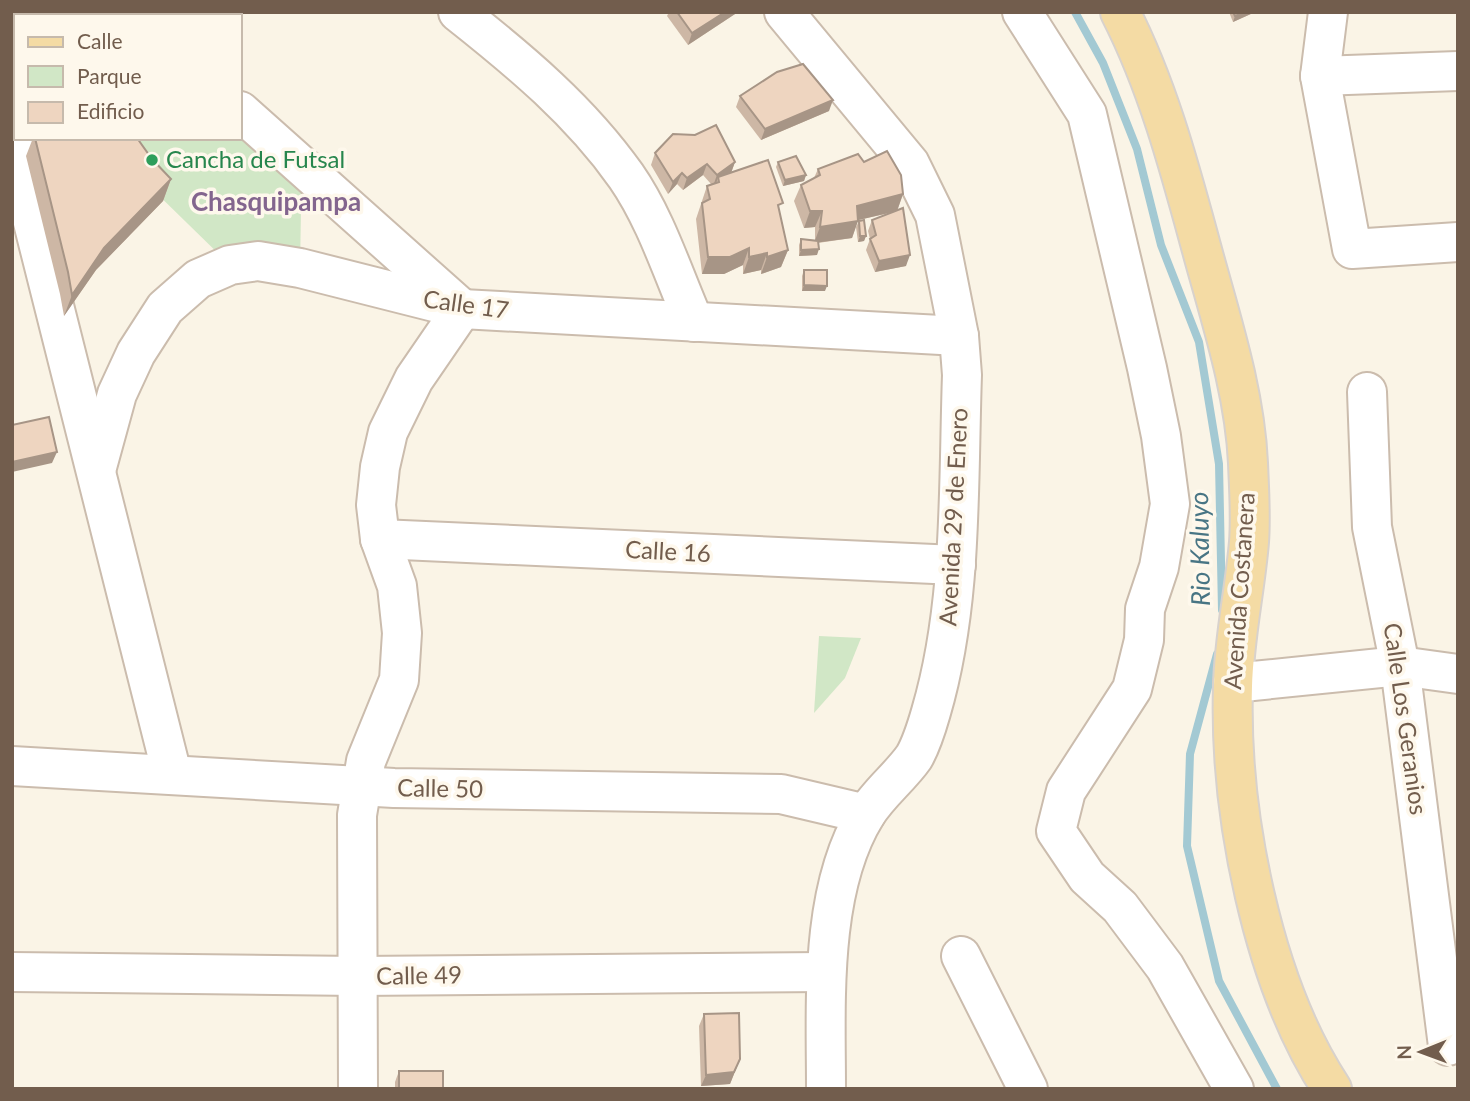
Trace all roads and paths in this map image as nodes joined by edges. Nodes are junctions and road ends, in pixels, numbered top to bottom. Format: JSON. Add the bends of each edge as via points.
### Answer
{"nodes":[{"id":1,"x":458,"y":12,"type":"edge"},
{"id":2,"x":784,"y":12,"type":"edge"},
{"id":3,"x":1022,"y":12,"type":"edge"},
{"id":4,"x":1120,"y":12,"type":"edge"},
{"id":5,"x":1328,"y":12,"type":"edge"},
{"id":6,"x":1458,"y":71,"type":"edge"},
{"id":7,"x":1320,"y":76,"type":"junction"},
{"id":8,"x":242,"y":113,"type":"edge"},
{"id":9,"x":12,"y":139,"type":"edge"},
{"id":10,"x":17,"y":181,"type":"edge"},
{"id":11,"x":1458,"y":242,"type":"edge"},
{"id":12,"x":462,"y":309,"type":"junction"},
{"id":13,"x":694,"y":322,"type":"junction"},
{"id":14,"x":959,"y":336,"type":"junction"},
{"id":15,"x":1367,"y":392,"type":"dead end"},
{"id":16,"x":97,"y":467,"type":"junction"},
{"id":17,"x":380,"y":538,"type":"junction"},
{"id":18,"x":956,"y":565,"type":"junction"},
{"id":19,"x":1400,"y":666,"type":"junction"},
{"id":20,"x":1458,"y":674,"type":"edge"},
{"id":21,"x":1233,"y":683,"type":"junction"},
{"id":22,"x":12,"y":766,"type":"edge"},
{"id":23,"x":172,"y":774,"type":"junction"},
{"id":24,"x":361,"y":787,"type":"junction"},
{"id":25,"x":866,"y":814,"type":"junction"},
{"id":26,"x":961,"y":956,"type":"dead end"},
{"id":27,"x":12,"y":972,"type":"edge"},
{"id":28,"x":825,"y":972,"type":"junction"},
{"id":29,"x":357,"y":976,"type":"junction"},
{"id":30,"x":1448,"y":1046,"type":"dead end"},
{"id":31,"x":358,"y":1089,"type":"edge"},
{"id":32,"x":827,"y":1089,"type":"edge"},
{"id":33,"x":1028,"y":1089,"type":"edge"},
{"id":34,"x":1234,"y":1089,"type":"edge"},
{"id":35,"x":1332,"y":1089,"type":"edge"}],
"edges":[{"from":1,"to":13,"type":"street","via":[[538,76],[627,177]]},
{"from":2,"to":14,"type":"street","name":"Avenida 29 de Enero","via":[[910,164],[935,215]]},
{"from":3,"to":34,"type":"street","via":[[1087,114],[1147,368],[1170,504],[1132,689],[1066,791],[1056,831],[1087,877],[1120,906],[1165,967]]},
{"from":4,"to":21,"type":"main road","name":"Avenida Costanera","via":[[1146,69],[1187,194],[1236,386],[1248,460],[1249,537]]},
{"from":5,"to":7,"type":"street"},
{"from":6,"to":7,"type":"street"},
{"from":7,"to":11,"type":"street","via":[[1352,249]]},
{"from":8,"to":12,"type":"street"},
{"from":9,"to":10,"type":"street"},
{"from":10,"to":16,"type":"street"},
{"from":12,"to":13,"type":"street","name":"Calle 17"},
{"from":12,"to":16,"type":"street","name":"Calle 17","via":[[300,268],[258,261],[230,265],[198,279],[165,308],[117,394]]},
{"from":12,"to":17,"type":"street","via":[[414,379],[388,432],[376,505]]},
{"from":13,"to":14,"type":"street","name":"Calle 17"},
{"from":14,"to":18,"type":"street","name":"Avenida 29 de Enero","via":[[962,375]]},
{"from":15,"to":19,"type":"street","name":"Calle Los Geranios","via":[[1372,527]]},
{"from":16,"to":23,"type":"street"},
{"from":17,"to":18,"type":"street","name":"Calle 16"},
{"from":17,"to":24,"type":"street","via":[[397,586],[402,633],[399,680],[366,761]]},
{"from":18,"to":25,"type":"street","name":"Avenida 29 de Enero","via":[[952,615],[931,712],[915,755]]},
{"from":19,"to":20,"type":"street"},
{"from":19,"to":21,"type":"street"},
{"from":19,"to":30,"type":"street","name":"Calle Los Geranios"},
{"from":21,"to":35,"type":"main road","name":"Avenida Costanera","via":[[1232,757],[1258,905],[1279,979]]},
{"from":22,"to":23,"type":"street","name":"Calle 50"},
{"from":23,"to":24,"type":"street","name":"Calle 50"},
{"from":24,"to":25,"type":"street","name":"Calle 50","via":[[781,794]]},
{"from":24,"to":29,"type":"street"},
{"from":25,"to":28,"type":"street","name":"Avenida 29 de Enero","via":[[844,868]]},
{"from":26,"to":33,"type":"street"},
{"from":27,"to":29,"type":"street","name":"Calle 49"},
{"from":28,"to":29,"type":"street","name":"Calle 49"},
{"from":28,"to":32,"type":"street","name":"Avenida 29 de Enero"},
{"from":29,"to":31,"type":"street"}]}
